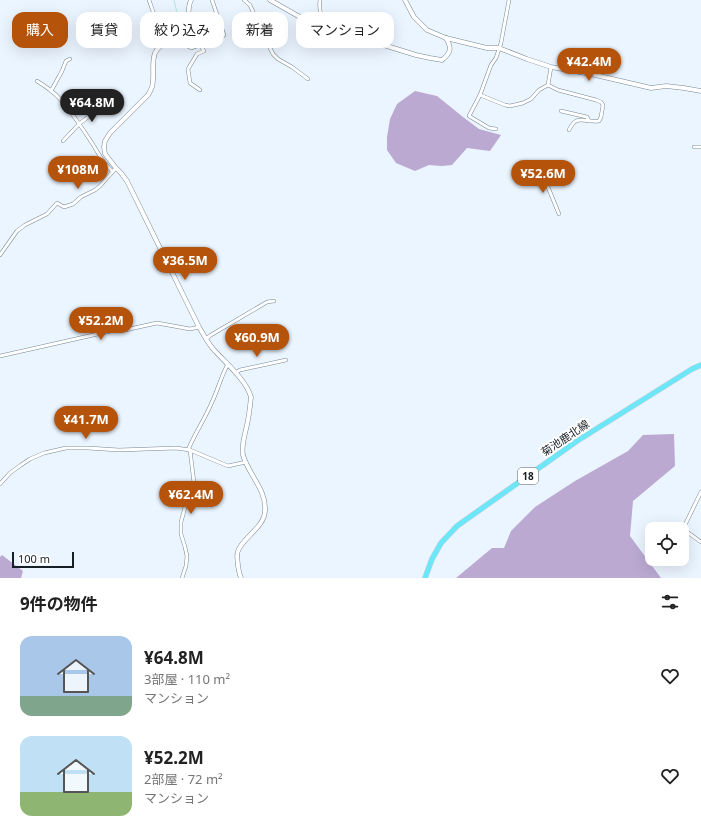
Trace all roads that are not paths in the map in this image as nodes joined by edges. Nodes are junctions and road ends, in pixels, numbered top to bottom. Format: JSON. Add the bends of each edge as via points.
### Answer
{"nodes":[{"id":1,"x":149,"y":0,"type":"edge"},
{"id":2,"x":191,"y":0,"type":"edge"},
{"id":3,"x":212,"y":0,"type":"edge"},
{"id":4,"x":244,"y":0,"type":"edge"},
{"id":5,"x":270,"y":0,"type":"edge"},
{"id":6,"x":320,"y":0,"type":"edge"},
{"id":7,"x":404,"y":0,"type":"edge"},
{"id":8,"x":509,"y":0,"type":"edge"},
{"id":9,"x":153,"y":12,"type":"edge"},
{"id":10,"x":188,"y":12,"type":"edge"},
{"id":11,"x":216,"y":12,"type":"edge"},
{"id":12,"x":320,"y":12,"type":"edge"},
{"id":13,"x":296,"y":15,"type":"edge"},
{"id":14,"x":446,"y":38,"type":"junction"},
{"id":15,"x":160,"y":48,"type":"edge"},
{"id":16,"x":202,"y":48,"type":"edge"},
{"id":17,"x":394,"y":48,"type":"edge"},
{"id":18,"x":499,"y":48,"type":"junction"},
{"id":19,"x":70,"y":59,"type":"dead end"},
{"id":20,"x":551,"y":67,"type":"junction"},
{"id":21,"x":308,"y":79,"type":"dead end"},
{"id":22,"x":37,"y":81,"type":"dead end"},
{"id":23,"x":548,"y":85,"type":"junction"},
{"id":24,"x":200,"y":90,"type":"dead end"},
{"id":25,"x":51,"y":91,"type":"junction"},
{"id":26,"x":701,"y":91,"type":"edge"},
{"id":27,"x":480,"y":95,"type":"junction"},
{"id":28,"x":97,"y":110,"type":"dead end"},
{"id":29,"x":561,"y":111,"type":"dead end"},
{"id":30,"x":589,"y":121,"type":"junction"},
{"id":31,"x":79,"y":124,"type":"junction"},
{"id":32,"x":496,"y":129,"type":"dead end"},
{"id":33,"x":569,"y":130,"type":"dead end"},
{"id":34,"x":63,"y":141,"type":"dead end"},
{"id":35,"x":694,"y":147,"type":"dead end"},
{"id":36,"x":701,"y":147,"type":"edge"},
{"id":37,"x":114,"y":169,"type":"junction"},
{"id":38,"x":541,"y":170,"type":"dead end"},
{"id":39,"x":559,"y":214,"type":"dead end"},
{"id":40,"x":0,"y":255,"type":"edge"},
{"id":41,"x":274,"y":301,"type":"dead end"},
{"id":42,"x":199,"y":327,"type":"junction"},
{"id":43,"x":206,"y":339,"type":"junction"},
{"id":44,"x":0,"y":356,"type":"edge"},
{"id":45,"x":286,"y":360,"type":"dead end"},
{"id":46,"x":228,"y":364,"type":"junction"},
{"id":47,"x":701,"y":365,"type":"edge"},
{"id":48,"x":235,"y":373,"type":"junction"},
{"id":49,"x":189,"y":450,"type":"junction"},
{"id":50,"x":246,"y":462,"type":"junction"},
{"id":51,"x":0,"y":484,"type":"edge"},
{"id":52,"x":701,"y":492,"type":"edge"},
{"id":53,"x":701,"y":542,"type":"edge"},
{"id":54,"x":182,"y":578,"type":"edge"},
{"id":55,"x":241,"y":578,"type":"edge"},
{"id":56,"x":425,"y":578,"type":"edge"}],
"edges":[{"from":1,"to":9,"type":"street"},
{"from":2,"to":10,"type":"street"},
{"from":3,"to":11,"type":"street"},
{"from":4,"to":21,"type":"street","via":[[250,5],[273,54]]},
{"from":5,"to":13,"type":"street"},
{"from":6,"to":12,"type":"street"},
{"from":7,"to":14,"type":"street","via":[[414,17],[427,30]]},
{"from":8,"to":18,"type":"street"},
{"from":14,"to":17,"type":"street","via":[[450,44],[450,51],[442,60]]},
{"from":14,"to":18,"type":"street","via":[[487,48]]},
{"from":15,"to":37,"type":"street","via":[[154,58],[152,87],[148,95],[105,141],[105,154]]},
{"from":16,"to":24,"type":"street","via":[[204,51],[197,54],[188,69],[188,80]]},
{"from":18,"to":20,"type":"street"},
{"from":18,"to":27,"type":"street"},
{"from":19,"to":25,"type":"street"},
{"from":20,"to":23,"type":"street"},
{"from":20,"to":26,"type":"street","via":[[650,88],[666,86]]},
{"from":22,"to":25,"type":"street"},
{"from":23,"to":27,"type":"street","via":[[538,90],[531,99],[510,106]]},
{"from":23,"to":30,"type":"street","via":[[601,102],[603,110],[599,121]]},
{"from":25,"to":31,"type":"street"},
{"from":27,"to":32,"type":"street","via":[[469,116],[489,128]]},
{"from":28,"to":31,"type":"street"},
{"from":29,"to":30,"type":"street","via":[[587,117]]},
{"from":30,"to":33,"type":"street","via":[[573,122]]},
{"from":31,"to":34,"type":"street"},
{"from":31,"to":37,"type":"street","via":[[101,159]]},
{"from":35,"to":36,"type":"street"},
{"from":37,"to":40,"type":"street","via":[[95,190],[73,204],[64,207],[57,203],[47,214],[17,231]]},
{"from":37,"to":42,"type":"street","via":[[127,181]]},
{"from":38,"to":39,"type":"street"},
{"from":41,"to":43,"type":"street","via":[[267,302]]},
{"from":42,"to":43,"type":"street"},
{"from":42,"to":44,"type":"street","via":[[190,329],[157,323]]},
{"from":43,"to":46,"type":"street"},
{"from":45,"to":48,"type":"street"},
{"from":46,"to":48,"type":"street"},
{"from":46,"to":49,"type":"street"},
{"from":47,"to":56,"type":"main road","name":"菊池鹿北線","number":"18","via":[[577,441],[457,526],[441,543]]},
{"from":48,"to":50,"type":"street","via":[[251,397],[242,453]]},
{"from":49,"to":50,"type":"street","via":[[228,466]]},
{"from":49,"to":51,"type":"street","via":[[66,448],[30,459],[10,473]]},
{"from":49,"to":54,"type":"street","via":[[194,483],[181,522],[181,534],[187,556]]},
{"from":50,"to":55,"type":"street","via":[[263,496],[265,512],[263,520],[238,551]]},
{"from":52,"to":53,"type":"street","via":[[683,529]]}]}
